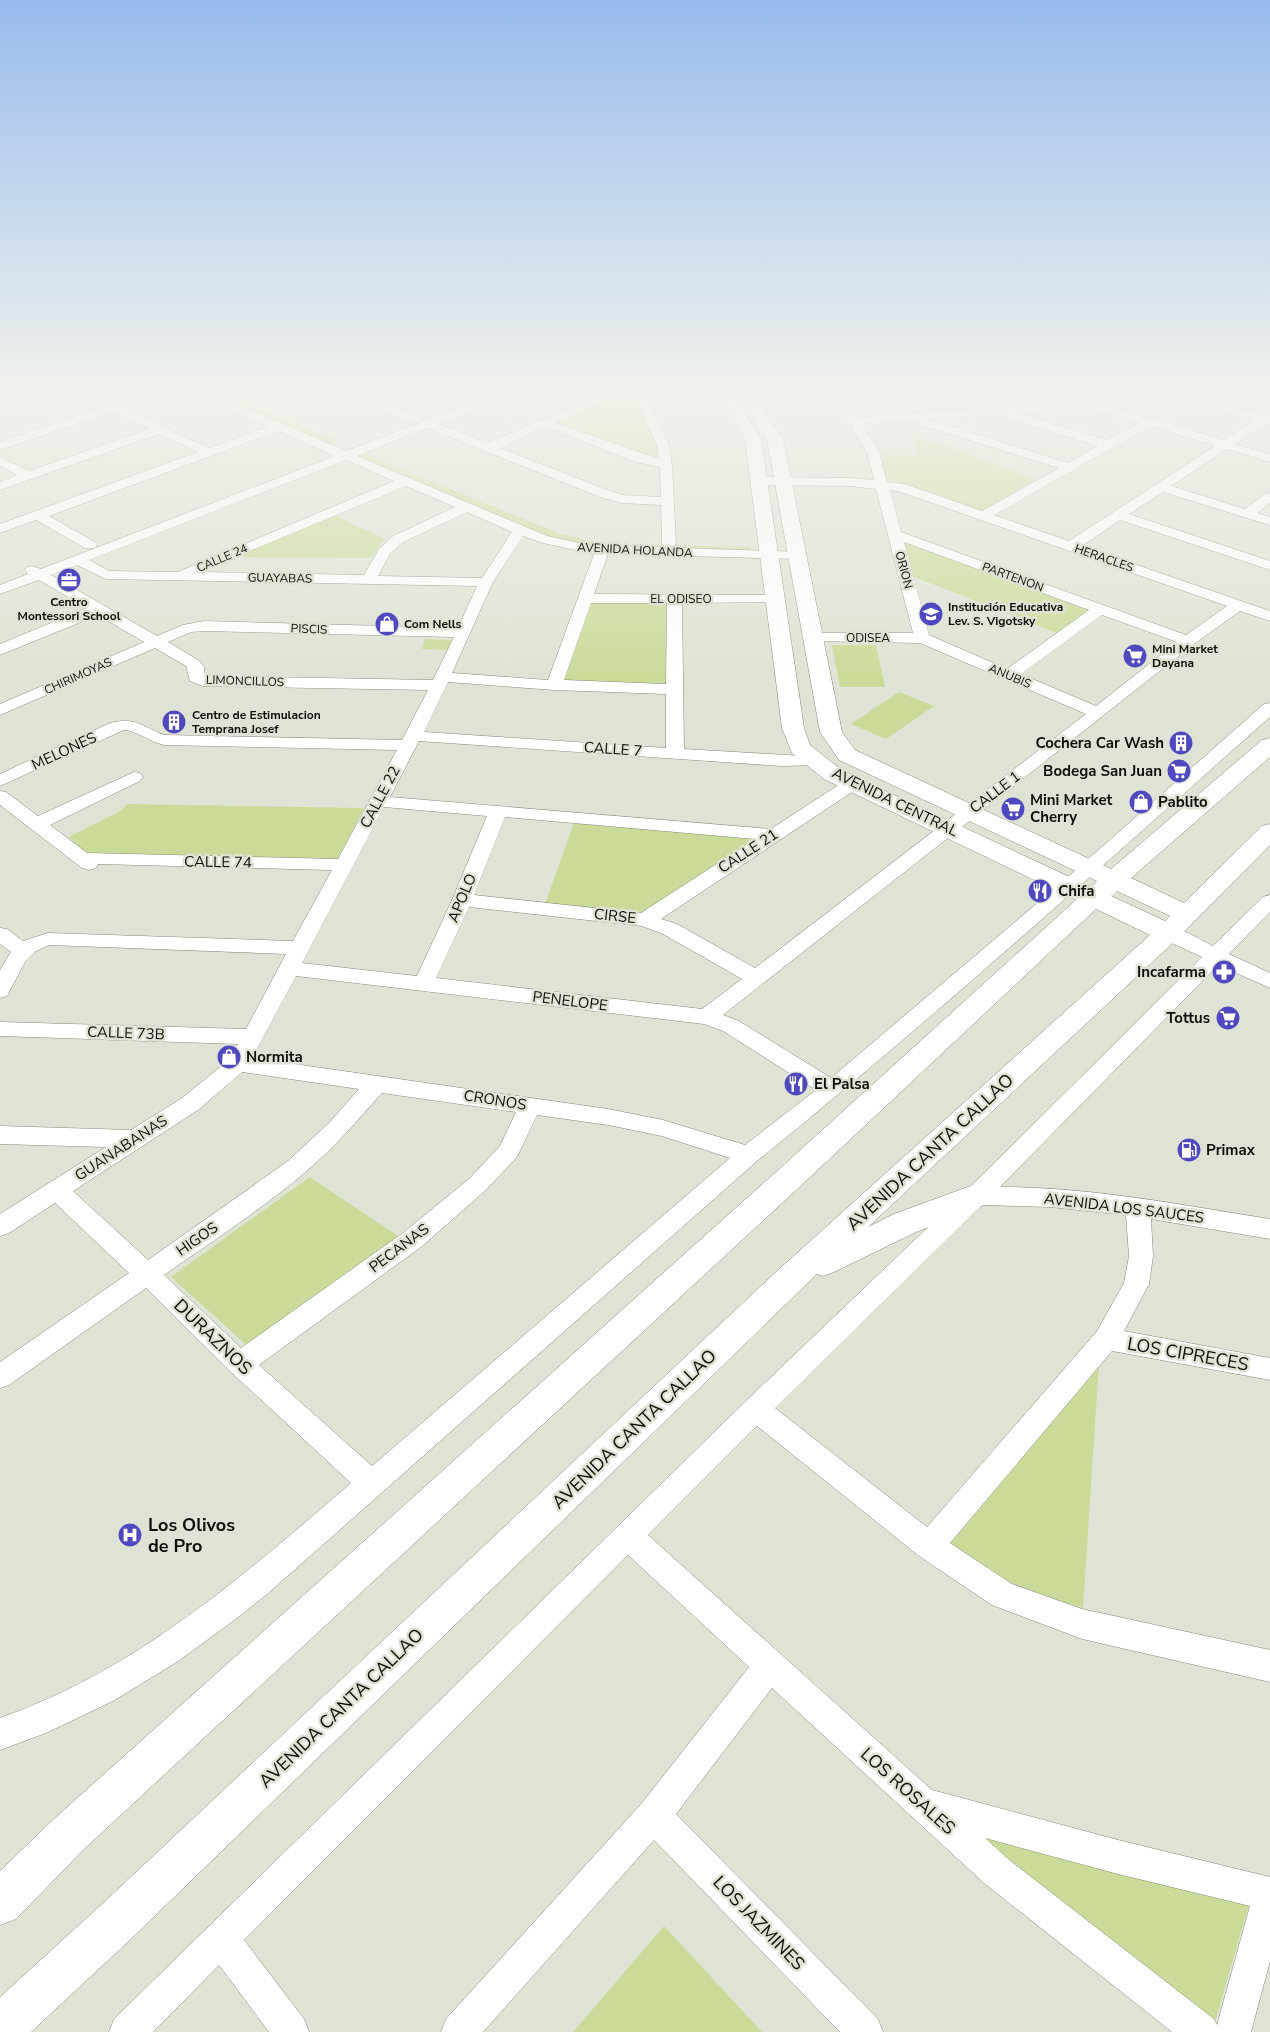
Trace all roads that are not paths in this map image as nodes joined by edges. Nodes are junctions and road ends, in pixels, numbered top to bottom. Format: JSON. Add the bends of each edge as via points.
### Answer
{"nodes":[{"id":1,"x":109,"y":489,"type":"edge"},
{"id":2,"x":241,"y":489,"type":"edge"},
{"id":3,"x":252,"y":489,"type":"edge"},
{"id":4,"x":387,"y":489,"type":"edge"},
{"id":5,"x":424,"y":489,"type":"edge"},
{"id":6,"x":449,"y":489,"type":"edge"},
{"id":7,"x":592,"y":489,"type":"edge"},
{"id":8,"x":667,"y":489,"type":"edge"},
{"id":9,"x":761,"y":489,"type":"edge"},
{"id":10,"x":785,"y":489,"type":"edge"},
{"id":11,"x":882,"y":489,"type":"edge"},
{"id":12,"x":905,"y":489,"type":"edge"},
{"id":13,"x":1030,"y":489,"type":"edge"},
{"id":14,"x":1158,"y":489,"type":"edge"},
{"id":15,"x":1167,"y":489,"type":"edge"},
{"id":16,"x":1270,"y":497,"type":"edge"},
{"id":17,"x":667,"y":502,"type":"junction"},
{"id":18,"x":467,"y":507,"type":"junction"},
{"id":19,"x":1247,"y":514,"type":"junction"},
{"id":20,"x":37,"y":515,"type":"junction"},
{"id":21,"x":1118,"y":515,"type":"junction"},
{"id":22,"x":983,"y":516,"type":"junction"},
{"id":23,"x":1270,"y":521,"type":"edge"},
{"id":24,"x":523,"y":522,"type":"junction"},
{"id":25,"x":0,"y":529,"type":"edge"},
{"id":26,"x":894,"y":534,"type":"junction"},
{"id":27,"x":669,"y":543,"type":"junction"},
{"id":28,"x":90,"y":544,"type":"junction"},
{"id":29,"x":1070,"y":547,"type":"junction"},
{"id":30,"x":797,"y":549,"type":"junction"},
{"id":31,"x":602,"y":550,"type":"junction"},
{"id":32,"x":769,"y":550,"type":"junction"},
{"id":33,"x":78,"y":560,"type":"junction"},
{"id":34,"x":1270,"y":566,"type":"edge"},
{"id":35,"x":34,"y":572,"type":"junction"},
{"id":36,"x":178,"y":576,"type":"junction"},
{"id":37,"x":0,"y":579,"type":"edge"},
{"id":38,"x":368,"y":579,"type":"junction"},
{"id":39,"x":486,"y":582,"type":"junction"},
{"id":40,"x":0,"y":590,"type":"edge"},
{"id":41,"x":776,"y":598,"type":"junction"},
{"id":42,"x":586,"y":599,"type":"junction"},
{"id":43,"x":674,"y":599,"type":"junction"},
{"id":44,"x":1238,"y":605,"type":"junction"},
{"id":45,"x":99,"y":609,"type":"junction"},
{"id":46,"x":1100,"y":609,"type":"junction"},
{"id":47,"x":1270,"y":616,"type":"edge"},
{"id":48,"x":464,"y":633,"type":"junction"},
{"id":49,"x":814,"y":638,"type":"junction"},
{"id":50,"x":922,"y":638,"type":"junction"},
{"id":51,"x":1188,"y":641,"type":"junction"},
{"id":52,"x":157,"y":642,"type":"junction"},
{"id":53,"x":0,"y":650,"type":"edge"},
{"id":54,"x":1009,"y":675,"type":"junction"},
{"id":55,"x":441,"y":681,"type":"junction"},
{"id":56,"x":554,"y":684,"type":"junction"},
{"id":57,"x":674,"y":689,"type":"junction"},
{"id":58,"x":1270,"y":708,"type":"edge"},
{"id":59,"x":0,"y":710,"type":"edge"},
{"id":60,"x":1098,"y":713,"type":"junction"},
{"id":61,"x":128,"y":724,"type":"joint"},
{"id":62,"x":410,"y":741,"type":"junction"},
{"id":63,"x":1270,"y":745,"type":"edge"},
{"id":64,"x":675,"y":754,"type":"junction"},
{"id":65,"x":814,"y":761,"type":"junction"},
{"id":66,"x":134,"y":777,"type":"dead end"},
{"id":67,"x":0,"y":781,"type":"edge"},
{"id":68,"x":852,"y":784,"type":"junction"},
{"id":69,"x":0,"y":796,"type":"edge"},
{"id":70,"x":378,"y":800,"type":"junction"},
{"id":71,"x":498,"y":811,"type":"junction"},
{"id":72,"x":967,"y":813,"type":"junction"},
{"id":73,"x":37,"y":824,"type":"junction"},
{"id":74,"x":948,"y":828,"type":"junction"},
{"id":75,"x":1270,"y":831,"type":"edge"},
{"id":76,"x":773,"y":835,"type":"junction"},
{"id":77,"x":344,"y":865,"type":"junction"},
{"id":78,"x":1088,"y":869,"type":"junction"},
{"id":79,"x":1122,"y":884,"type":"junction"},
{"id":80,"x":1068,"y":886,"type":"junction"},
{"id":81,"x":1093,"y":898,"type":"junction"},
{"id":82,"x":462,"y":900,"type":"junction"},
{"id":83,"x":1270,"y":901,"type":"edge"},
{"id":84,"x":645,"y":920,"type":"junction"},
{"id":85,"x":1177,"y":924,"type":"junction"},
{"id":86,"x":0,"y":934,"type":"edge"},
{"id":87,"x":299,"y":948,"type":"junction"},
{"id":88,"x":22,"y":951,"type":"junction"},
{"id":89,"x":1215,"y":956,"type":"junction"},
{"id":90,"x":289,"y":968,"type":"junction"},
{"id":91,"x":755,"y":977,"type":"junction"},
{"id":92,"x":1270,"y":981,"type":"edge"},
{"id":93,"x":424,"y":983,"type":"junction"},
{"id":94,"x":0,"y":991,"type":"edge"},
{"id":95,"x":706,"y":1017,"type":"junction"},
{"id":96,"x":0,"y":1029,"type":"edge"},
{"id":97,"x":252,"y":1038,"type":"junction"},
{"id":98,"x":238,"y":1064,"type":"junction"},
{"id":99,"x":378,"y":1083,"type":"junction"},
{"id":100,"x":832,"y":1089,"type":"junction"},
{"id":101,"x":530,"y":1106,"type":"junction"},
{"id":102,"x":0,"y":1135,"type":"edge"},
{"id":103,"x":136,"y":1139,"type":"junction"},
{"id":104,"x":749,"y":1155,"type":"junction"},
{"id":105,"x":56,"y":1190,"type":"junction"},
{"id":106,"x":976,"y":1196,"type":"junction"},
{"id":107,"x":1138,"y":1208,"type":"junction"},
{"id":108,"x":0,"y":1226,"type":"edge"},
{"id":109,"x":1270,"y":1228,"type":"edge"},
{"id":110,"x":147,"y":1274,"type":"junction"},
{"id":111,"x":788,"y":1282,"type":"junction"},
{"id":112,"x":1106,"y":1339,"type":"junction"},
{"id":113,"x":240,"y":1364,"type":"junction"},
{"id":114,"x":1270,"y":1369,"type":"edge"},
{"id":115,"x":0,"y":1377,"type":"edge"},
{"id":116,"x":756,"y":1409,"type":"junction"},
{"id":117,"x":371,"y":1484,"type":"junction"},
{"id":118,"x":628,"y":1536,"type":"junction"},
{"id":119,"x":929,"y":1546,"type":"junction"},
{"id":120,"x":769,"y":1666,"type":"junction"},
{"id":121,"x":1270,"y":1666,"type":"edge"},
{"id":122,"x":0,"y":1734,"type":"edge"},
{"id":123,"x":926,"y":1805,"type":"junction"},
{"id":124,"x":654,"y":1815,"type":"junction"},
{"id":125,"x":69,"y":1834,"type":"junction"},
{"id":126,"x":0,"y":1882,"type":"edge"},
{"id":127,"x":1270,"y":1895,"type":"edge"},
{"id":128,"x":0,"y":1903,"type":"edge"},
{"id":129,"x":221,"y":1938,"type":"junction"},
{"id":130,"x":0,"y":2029,"type":"edge"},
{"id":131,"x":127,"y":2032,"type":"edge"},
{"id":132,"x":291,"y":2032,"type":"edge"},
{"id":133,"x":459,"y":2032,"type":"edge"},
{"id":134,"x":865,"y":2032,"type":"edge"},
{"id":135,"x":1201,"y":2032,"type":"edge"},
{"id":136,"x":1233,"y":2032,"type":"edge"}],
"edges":[{"from":1,"to":20,"type":"street"},
{"from":2,"to":28,"type":"street"},
{"from":3,"to":33,"type":"street"},
{"from":4,"to":36,"type":"street","name":"CALLE 24"},
{"from":5,"to":18,"type":"street","name":"AVENIDA HOLANDA"},
{"from":6,"to":24,"type":"street","name":"AVENIDA HOLANDA"},
{"from":7,"to":17,"type":"street","via":[[622,499]]},
{"from":8,"to":17,"type":"street"},
{"from":9,"to":32,"type":"main road","name":"AVENIDA CENTRAL"},
{"from":10,"to":30,"type":"main road","name":"AVENIDA CENTRAL"},
{"from":11,"to":26,"type":"street","name":"ORION"},
{"from":12,"to":22,"type":"street","name":"HERACLES"},
{"from":13,"to":22,"type":"street"},
{"from":14,"to":21,"type":"street"},
{"from":15,"to":19,"type":"street"},
{"from":16,"to":19,"type":"street"},
{"from":17,"to":27,"type":"street"},
{"from":18,"to":24,"type":"street","name":"AVENIDA HOLANDA"},
{"from":18,"to":38,"type":"street","via":[[398,539],[384,552]]},
{"from":19,"to":23,"type":"street"},
{"from":20,"to":25,"type":"street"},
{"from":20,"to":28,"type":"street"},
{"from":21,"to":29,"type":"street"},
{"from":21,"to":34,"type":"street"},
{"from":22,"to":29,"type":"street","name":"HERACLES"},
{"from":24,"to":27,"type":"street","name":"AVENIDA HOLANDA","via":[[603,542]]},
{"from":24,"to":31,"type":"street","name":"AVENIDA HOLANDA","via":[[559,544]]},
{"from":24,"to":39,"type":"street","name":"CALLE 22"},
{"from":26,"to":46,"type":"street","name":"PARTENON"},
{"from":26,"to":50,"type":"street","name":"ORION"},
{"from":27,"to":32,"type":"street","name":"AVENIDA HOLANDA"},
{"from":28,"to":35,"type":"street"},
{"from":29,"to":44,"type":"street","name":"HERACLES"},
{"from":30,"to":32,"type":"street","name":"AVENIDA HOLANDA"},
{"from":30,"to":49,"type":"main road","name":"AVENIDA CENTRAL"},
{"from":31,"to":32,"type":"street","name":"AVENIDA HOLANDA"},
{"from":31,"to":42,"type":"street"},
{"from":32,"to":41,"type":"main road","name":"AVENIDA CENTRAL"},
{"from":33,"to":35,"type":"street"},
{"from":33,"to":36,"type":"street","name":"GUAYABAS","via":[[106,576]]},
{"from":35,"to":37,"type":"street"},
{"from":35,"to":40,"type":"street"},
{"from":35,"to":45,"type":"street","name":"LIMONCILLOS"},
{"from":36,"to":38,"type":"street","name":"GUAYABAS"},
{"from":38,"to":39,"type":"street","name":"GUAYABAS"},
{"from":39,"to":48,"type":"street","name":"CALLE 22"},
{"from":41,"to":43,"type":"street","name":"EL ODISEO"},
{"from":41,"to":65,"type":"main road","name":"AVENIDA CENTRAL","via":[[793,728],[800,748]]},
{"from":42,"to":43,"type":"street","name":"EL ODISEO"},
{"from":42,"to":56,"type":"street"},
{"from":43,"to":57,"type":"street"},
{"from":44,"to":47,"type":"street","name":"HERACLES"},
{"from":44,"to":51,"type":"street","name":"CALLE 1"},
{"from":45,"to":52,"type":"street","name":"LIMONCILLOS"},
{"from":45,"to":53,"type":"street"},
{"from":46,"to":51,"type":"street","name":"PARTENON"},
{"from":46,"to":54,"type":"street"},
{"from":48,"to":52,"type":"street","name":"PISCIS","via":[[204,626],[188,628]]},
{"from":48,"to":55,"type":"street","name":"CALLE 22"},
{"from":49,"to":50,"type":"street","name":"ODISEA"},
{"from":49,"to":72,"type":"main road","name":"AVENIDA CENTRAL","via":[[831,732],[847,755]]},
{"from":50,"to":54,"type":"street","name":"ANUBIS"},
{"from":51,"to":60,"type":"street","name":"CALLE 1"},
{"from":52,"to":55,"type":"street","name":"LIMONCILLOS","via":[[192,663],[196,667],[196,678],[203,680]]},
{"from":52,"to":59,"type":"street","name":"CHIRIMOYAS"},
{"from":54,"to":60,"type":"street","name":"ANUBIS"},
{"from":55,"to":56,"type":"street"},
{"from":55,"to":62,"type":"street","name":"CALLE 22"},
{"from":56,"to":57,"type":"street"},
{"from":57,"to":64,"type":"street"},
{"from":58,"to":78,"type":"street"},
{"from":60,"to":72,"type":"street","name":"CALLE 1"},
{"from":61,"to":62,"type":"street","name":"CALLE 7","via":[[164,740]]},
{"from":61,"to":67,"type":"street","name":"MELONES"},
{"from":62,"to":64,"type":"street","name":"CALLE 7"},
{"from":62,"to":70,"type":"street","name":"CALLE 22"},
{"from":63,"to":79,"type":"main road","via":[[1186,820],[1183,838]]},
{"from":64,"to":65,"type":"street","name":"CALLE 7","via":[[781,762]]},
{"from":65,"to":68,"type":"main road","name":"AVENIDA CENTRAL"},
{"from":66,"to":73,"type":"street"},
{"from":68,"to":74,"type":"main road","name":"AVENIDA CENTRAL"},
{"from":68,"to":76,"type":"street","name":"CALLE 21"},
{"from":69,"to":73,"type":"street","name":"CALLE 74"},
{"from":70,"to":71,"type":"street"},
{"from":70,"to":77,"type":"street","name":"CALLE 22"},
{"from":71,"to":76,"type":"street"},
{"from":71,"to":82,"type":"street","name":"APOLO"},
{"from":72,"to":74,"type":"street","name":"CALLE 1"},
{"from":72,"to":78,"type":"main road","name":"AVENIDA CENTRAL"},
{"from":73,"to":77,"type":"street","name":"CALLE 74","via":[[91,861]]},
{"from":74,"to":80,"type":"main road","name":"AVENIDA CENTRAL"},
{"from":74,"to":91,"type":"street","name":"CALLE 1"},
{"from":75,"to":85,"type":"main road","name":"AVENIDA CANTA CALLAO"},
{"from":76,"to":84,"type":"street","name":"CALLE 21"},
{"from":77,"to":87,"type":"street","name":"CALLE 22"},
{"from":78,"to":79,"type":"main road","name":"AVENIDA CENTRAL"},
{"from":78,"to":80,"type":"street"},
{"from":79,"to":81,"type":"main road"},
{"from":79,"to":85,"type":"main road","name":"AVENIDA CENTRAL"},
{"from":80,"to":81,"type":"main road","name":"AVENIDA CENTRAL"},
{"from":80,"to":100,"type":"street"},
{"from":81,"to":85,"type":"main road","name":"AVENIDA CENTRAL"},
{"from":81,"to":125,"type":"main road"},
{"from":82,"to":84,"type":"street","name":"CIRSE"},
{"from":82,"to":93,"type":"street","name":"APOLO"},
{"from":83,"to":89,"type":"street"},
{"from":84,"to":91,"type":"street","name":"CIRSE","via":[[670,929]]},
{"from":85,"to":89,"type":"street","name":"AVENIDA CENTRAL"},
{"from":85,"to":111,"type":"main road","name":"AVENIDA CANTA CALLAO"},
{"from":86,"to":88,"type":"street"},
{"from":87,"to":88,"type":"street","via":[[48,939],[34,942]]},
{"from":87,"to":90,"type":"street","name":"CALLE 22"},
{"from":88,"to":94,"type":"street"},
{"from":89,"to":92,"type":"street","name":"AVENIDA CENTRAL"},
{"from":89,"to":106,"type":"street"},
{"from":90,"to":93,"type":"street","name":"PENELOPE"},
{"from":90,"to":97,"type":"street","name":"CALLE 22"},
{"from":91,"to":95,"type":"street","name":"CALLE 1"},
{"from":93,"to":95,"type":"street","name":"PENELOPE"},
{"from":95,"to":100,"type":"street","name":"PENELOPE","via":[[731,1026]]},
{"from":96,"to":97,"type":"street","name":"CALLE 73B"},
{"from":97,"to":98,"type":"street","name":"CALLE 22"},
{"from":98,"to":99,"type":"street","name":"CRONOS"},
{"from":98,"to":103,"type":"street","name":"GUANABANAS","via":[[190,1104]]},
{"from":99,"to":101,"type":"street","name":"CRONOS"},
{"from":99,"to":110,"type":"street","name":"HIGOS","via":[[337,1130],[296,1167]]},
{"from":100,"to":104,"type":"street"},
{"from":101,"to":104,"type":"street","name":"CRONOS","via":[[663,1128]]},
{"from":101,"to":113,"type":"street","name":"PECANAS","via":[[509,1151],[478,1184],[412,1240]]},
{"from":102,"to":103,"type":"street"},
{"from":103,"to":105,"type":"street","name":"GUANABANAS"},
{"from":104,"to":117,"type":"street"},
{"from":105,"to":108,"type":"street","name":"GUANABANAS"},
{"from":105,"to":110,"type":"street","name":"DURAZNOS"},
{"from":106,"to":107,"type":"street","name":"AVENIDA LOS SAUCES","via":[[1014,1195]]},
{"from":106,"to":111,"type":"main road","via":[[898,1226]]},
{"from":106,"to":116,"type":"street"},
{"from":107,"to":109,"type":"street","name":"AVENIDA LOS SAUCES"},
{"from":107,"to":112,"type":"street","via":[[1141,1256],[1136,1284]]},
{"from":110,"to":113,"type":"street","name":"DURAZNOS"},
{"from":110,"to":115,"type":"street","name":"HIGOS"},
{"from":111,"to":130,"type":"main road","name":"AVENIDA CANTA CALLAO"},
{"from":112,"to":114,"type":"street","name":"LOS CIPRECES"},
{"from":112,"to":119,"type":"street"},
{"from":113,"to":117,"type":"street","name":"DURAZNOS"},
{"from":116,"to":118,"type":"street"},
{"from":116,"to":119,"type":"street"},
{"from":117,"to":122,"type":"street","via":[[203,1627],[77,1703]]},
{"from":118,"to":120,"type":"street","name":"LOS ROSALES"},
{"from":118,"to":129,"type":"street"},
{"from":119,"to":121,"type":"street","via":[[1003,1595],[1082,1624]]},
{"from":120,"to":123,"type":"street","name":"LOS ROSALES"},
{"from":120,"to":124,"type":"street"},
{"from":123,"to":127,"type":"street"},
{"from":123,"to":135,"type":"street","name":"LOS ROSALES","via":[[996,1871]]},
{"from":124,"to":133,"type":"street"},
{"from":124,"to":134,"type":"street","name":"LOS JAZMINES"},
{"from":125,"to":126,"type":"main road"},
{"from":125,"to":128,"type":"main road"},
{"from":127,"to":136,"type":"street"},
{"from":129,"to":131,"type":"street"},
{"from":129,"to":132,"type":"street"}]}
